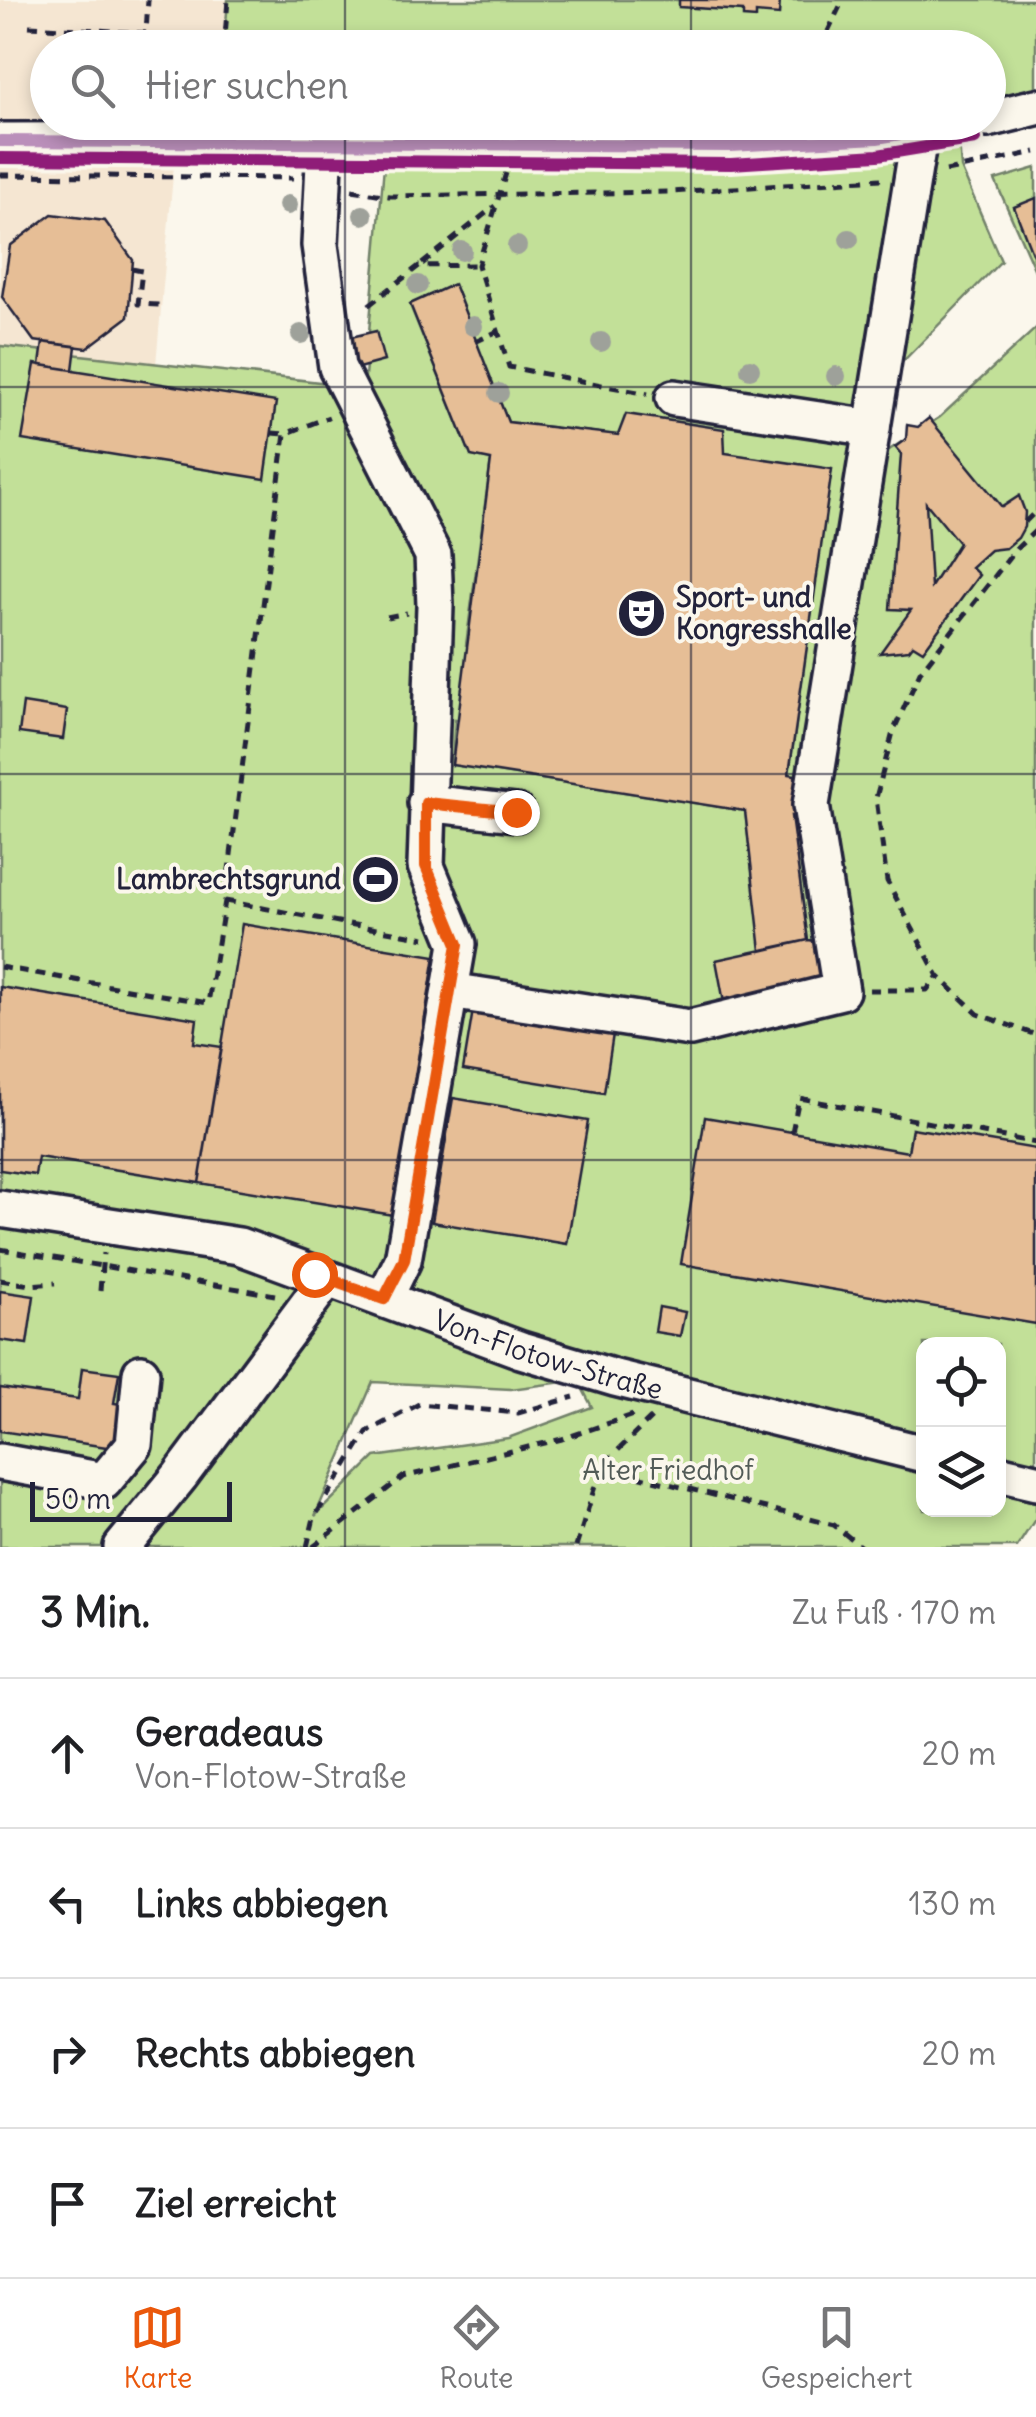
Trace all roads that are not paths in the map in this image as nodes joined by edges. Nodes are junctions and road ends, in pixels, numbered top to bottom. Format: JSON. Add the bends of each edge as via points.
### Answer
{"nodes":[{"id":1,"x":1036,"y":107,"type":"edge"},
{"id":2,"x":1006,"y":114,"type":"edge"},
{"id":3,"x":820,"y":140,"type":"edge"},
{"id":4,"x":918,"y":140,"type":"edge"},
{"id":5,"x":0,"y":141,"type":"edge"},
{"id":6,"x":325,"y":143,"type":"junction"},
{"id":7,"x":674,"y":398,"type":"road end"},
{"id":8,"x":872,"y":428,"type":"junction"},
{"id":9,"x":426,"y":803,"type":"junction"},
{"id":10,"x":516,"y":812,"type":"dead end"},
{"id":11,"x":450,"y":991,"type":"junction"},
{"id":12,"x":0,"y":1210,"type":"edge"},
{"id":13,"x":327,"y":1279,"type":"junction"},
{"id":14,"x":384,"y":1299,"type":"junction"},
{"id":15,"x":142,"y":1373,"type":"dead end"},
{"id":16,"x":916,"y":1452,"type":"edge"},
{"id":17,"x":0,"y":1462,"type":"edge"},
{"id":18,"x":1006,"y":1475,"type":"edge"},
{"id":19,"x":1036,"y":1482,"type":"edge"},
{"id":20,"x":122,"y":1547,"type":"edge"}],
"edges":[{"from":1,"to":2,"type":"street"},
{"from":3,"to":6,"type":"street"},
{"from":4,"to":8,"type":"street"},
{"from":5,"to":6,"type":"street"},
{"from":6,"to":9,"type":"street","via":[[320,245],[337,367],[433,555]]},
{"from":7,"to":8,"type":"street"},
{"from":8,"to":11,"type":"street","via":[[811,806],[840,991],[690,1028]]},
{"from":9,"to":10,"type":"street"},
{"from":9,"to":11,"type":"street","via":[[426,866],[458,944]]},
{"from":11,"to":14,"type":"street","via":[[404,1260]]},
{"from":12,"to":13,"type":"street","name":"Von-Flotow-Straße","via":[[239,1246]]},
{"from":13,"to":14,"type":"street","name":"Von-Flotow-Straße"},
{"from":13,"to":20,"type":"street"},
{"from":14,"to":16,"type":"street","name":"Von-Flotow-Straße","via":[[666,1397]]},
{"from":15,"to":17,"type":"street","via":[[134,1445],[104,1481]]},
{"from":18,"to":19,"type":"street"}]}
